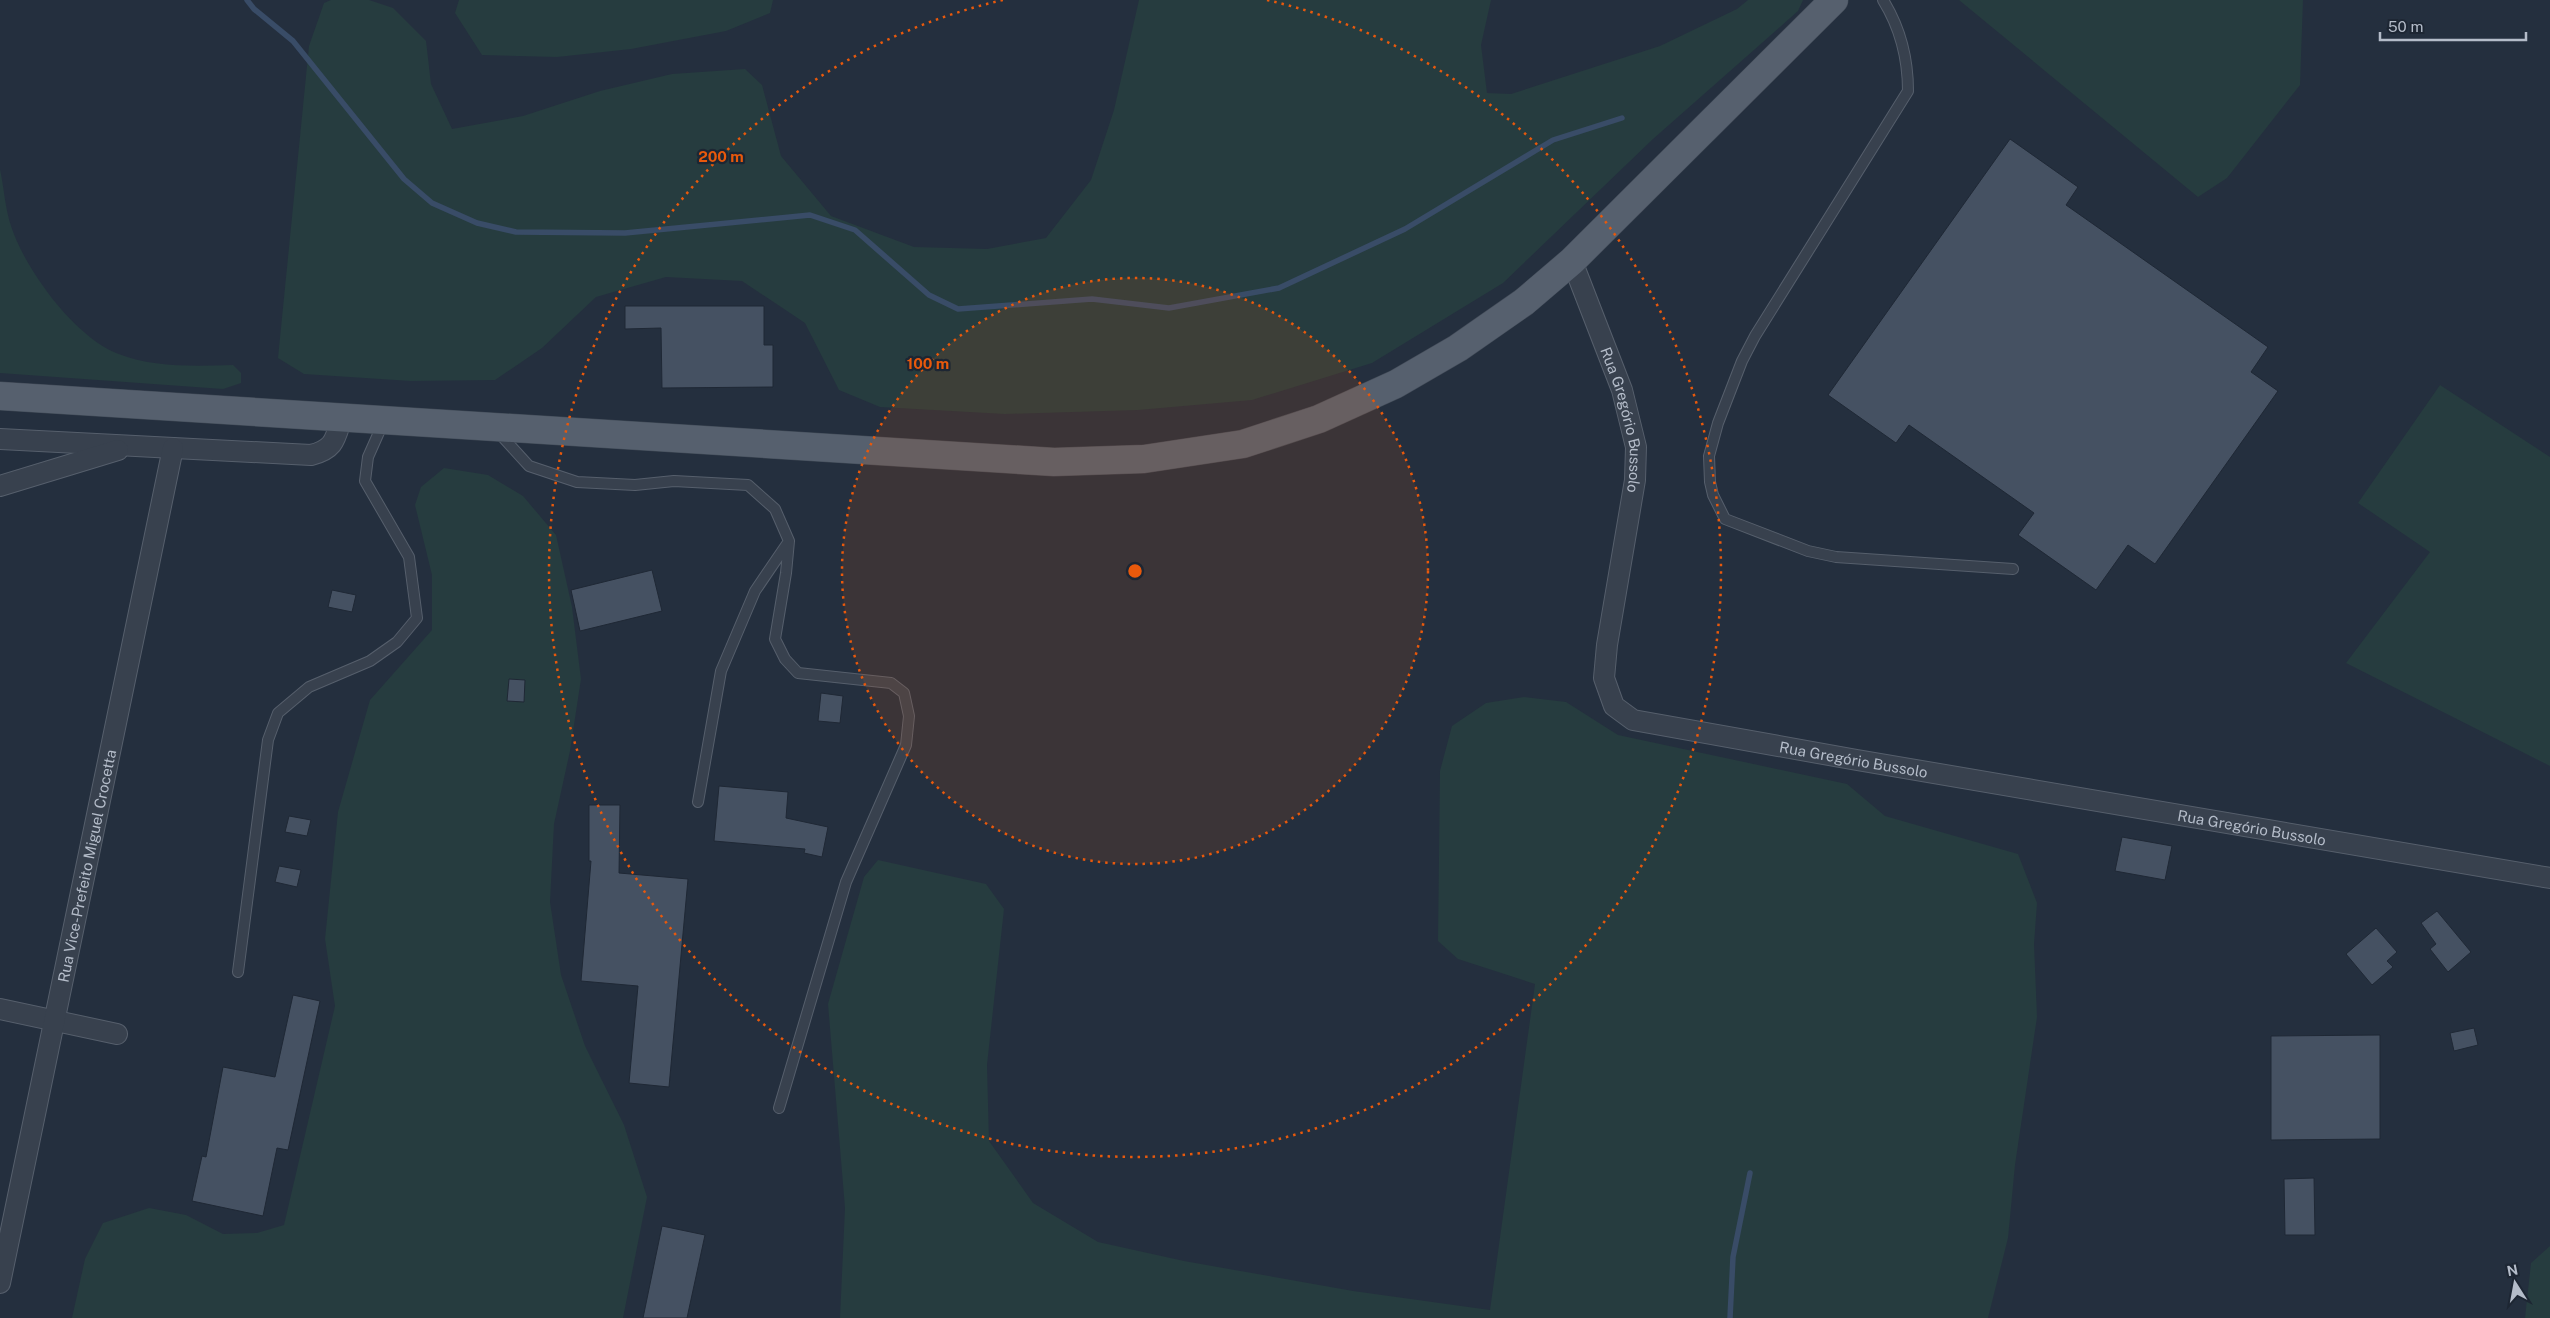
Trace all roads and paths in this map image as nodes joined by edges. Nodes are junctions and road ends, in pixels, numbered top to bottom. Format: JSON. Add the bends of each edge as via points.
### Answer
{"nodes":[{"id":1,"x":1834,"y":0,"type":"edge"},
{"id":2,"x":1883,"y":0,"type":"edge"},
{"id":3,"x":1572,"y":261,"type":"junction"},
{"id":4,"x":0,"y":396,"type":"edge"},
{"id":5,"x":342,"y":417,"type":"junction"},
{"id":6,"x":385,"y":420,"type":"junction"},
{"id":7,"x":493,"y":426,"type":"junction"},
{"id":8,"x":0,"y":439,"type":"edge"},
{"id":9,"x":37,"y":441,"type":"junction"},
{"id":10,"x":134,"y":446,"type":"junction"},
{"id":11,"x":173,"y":448,"type":"junction"},
{"id":12,"x":0,"y":453,"type":"edge"},
{"id":13,"x":0,"y":486,"type":"edge"},
{"id":14,"x":789,"y":542,"type":"junction"},
{"id":15,"x":2013,"y":569,"type":"dead end"},
{"id":16,"x":698,"y":802,"type":"dead end"},
{"id":17,"x":2550,"y":878,"type":"edge"},
{"id":18,"x":238,"y":972,"type":"dead end"},
{"id":19,"x":0,"y":1009,"type":"edge"},
{"id":20,"x":54,"y":1021,"type":"junction"},
{"id":21,"x":117,"y":1034,"type":"dead end"},
{"id":22,"x":779,"y":1108,"type":"dead end"},
{"id":23,"x":0,"y":1283,"type":"edge"}],
"edges":[{"from":1,"to":3,"type":"main road"},
{"from":2,"to":15,"type":"lane","via":[[1900,33],[1905,51],[1908,91],[1748,348],[1718,423],[1709,456],[1710,482],[1725,520],[1808,551],[1836,558]]},
{"from":3,"to":7,"type":"main road","via":[[1524,302],[1475,337],[1396,384],[1319,419],[1243,444],[1174,455],[1054,462]]},
{"from":3,"to":17,"type":"street","name":"Rua Gregório Bussolo","via":[[1622,390],[1636,447],[1635,480],[1604,678],[1614,706],[1633,720]]},
{"from":4,"to":5,"type":"main road"},
{"from":5,"to":6,"type":"main road"},
{"from":5,"to":11,"type":"street","via":[[333,444],[323,452],[311,455]]},
{"from":6,"to":7,"type":"main road"},
{"from":6,"to":18,"type":"lane","via":[[368,458],[364,481],[409,557],[417,618],[397,642],[370,661],[309,687],[278,713],[268,740]]},
{"from":7,"to":14,"type":"lane","via":[[529,466],[577,482],[748,486],[774,509]]},
{"from":8,"to":9,"type":"street"},
{"from":9,"to":10,"type":"street"},
{"from":9,"to":12,"type":"street"},
{"from":10,"to":11,"type":"street"},
{"from":10,"to":13,"type":"street"},
{"from":11,"to":20,"type":"street","name":"Rua Vice-Prefeito Miguel Crocetta"},
{"from":14,"to":16,"type":"lane","via":[[755,591],[721,671]]},
{"from":14,"to":22,"type":"lane","via":[[775,639],[785,659],[798,673],[891,683],[904,693],[909,716],[906,745],[846,882]]},
{"from":19,"to":20,"type":"street"},
{"from":20,"to":21,"type":"street"},
{"from":20,"to":23,"type":"street","name":"Rua Vice-Prefeito Miguel Crocetta"}]}
